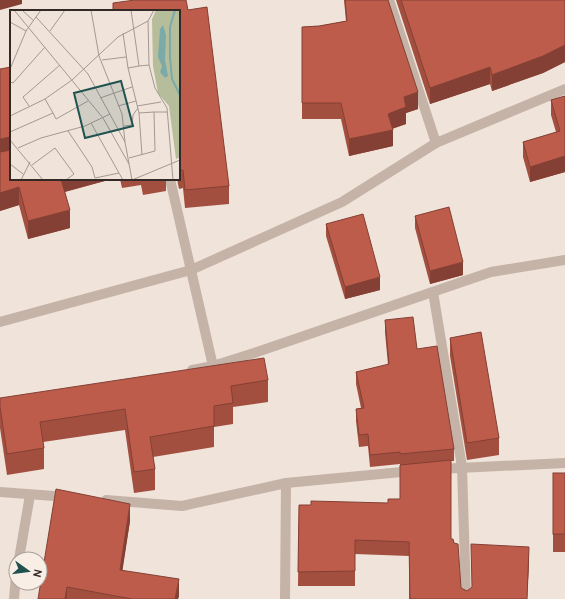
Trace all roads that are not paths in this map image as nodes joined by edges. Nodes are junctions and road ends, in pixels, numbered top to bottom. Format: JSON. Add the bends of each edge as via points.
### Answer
{"nodes":[{"id":1,"x":389,"y":0,"type":"edge"},
{"id":2,"x":565,"y":89,"type":"edge"},
{"id":3,"x":436,"y":144,"type":"junction"},
{"id":4,"x":170,"y":180,"type":"edge"},
{"id":5,"x":565,"y":260,"type":"edge"},
{"id":6,"x":191,"y":270,"type":"junction"},
{"id":7,"x":433,"y":292,"type":"junction"},
{"id":8,"x":0,"y":322,"type":"edge"},
{"id":9,"x":213,"y":366,"type":"junction"},
{"id":10,"x":182,"y":371,"type":"edge"},
{"id":11,"x":565,"y":463,"type":"edge"},
{"id":12,"x":462,"y":467,"type":"junction"},
{"id":13,"x":286,"y":483,"type":"junction"},
{"id":14,"x":0,"y":492,"type":"edge"},
{"id":15,"x":30,"y":494,"type":"junction"},
{"id":16,"x":76,"y":498,"type":"edge"},
{"id":17,"x":98,"y":500,"type":"edge"},
{"id":18,"x":20,"y":551,"type":"edge"},
{"id":19,"x":286,"y":599,"type":"edge"},
{"id":20,"x":466,"y":599,"type":"edge"}],
"edges":[{"from":1,"to":3,"type":"street"},
{"from":2,"to":3,"type":"street"},
{"from":3,"to":6,"type":"street","via":[[342,202]]},
{"from":4,"to":6,"type":"street"},
{"from":5,"to":7,"type":"street","via":[[491,272]]},
{"from":6,"to":8,"type":"street"},
{"from":6,"to":9,"type":"street"},
{"from":7,"to":9,"type":"street"},
{"from":7,"to":12,"type":"street"},
{"from":9,"to":10,"type":"street"},
{"from":11,"to":12,"type":"street"},
{"from":12,"to":13,"type":"street"},
{"from":12,"to":20,"type":"street"},
{"from":13,"to":17,"type":"street","via":[[182,506]]},
{"from":13,"to":19,"type":"street"},
{"from":14,"to":15,"type":"street"},
{"from":15,"to":16,"type":"street"},
{"from":15,"to":18,"type":"street"}]}
